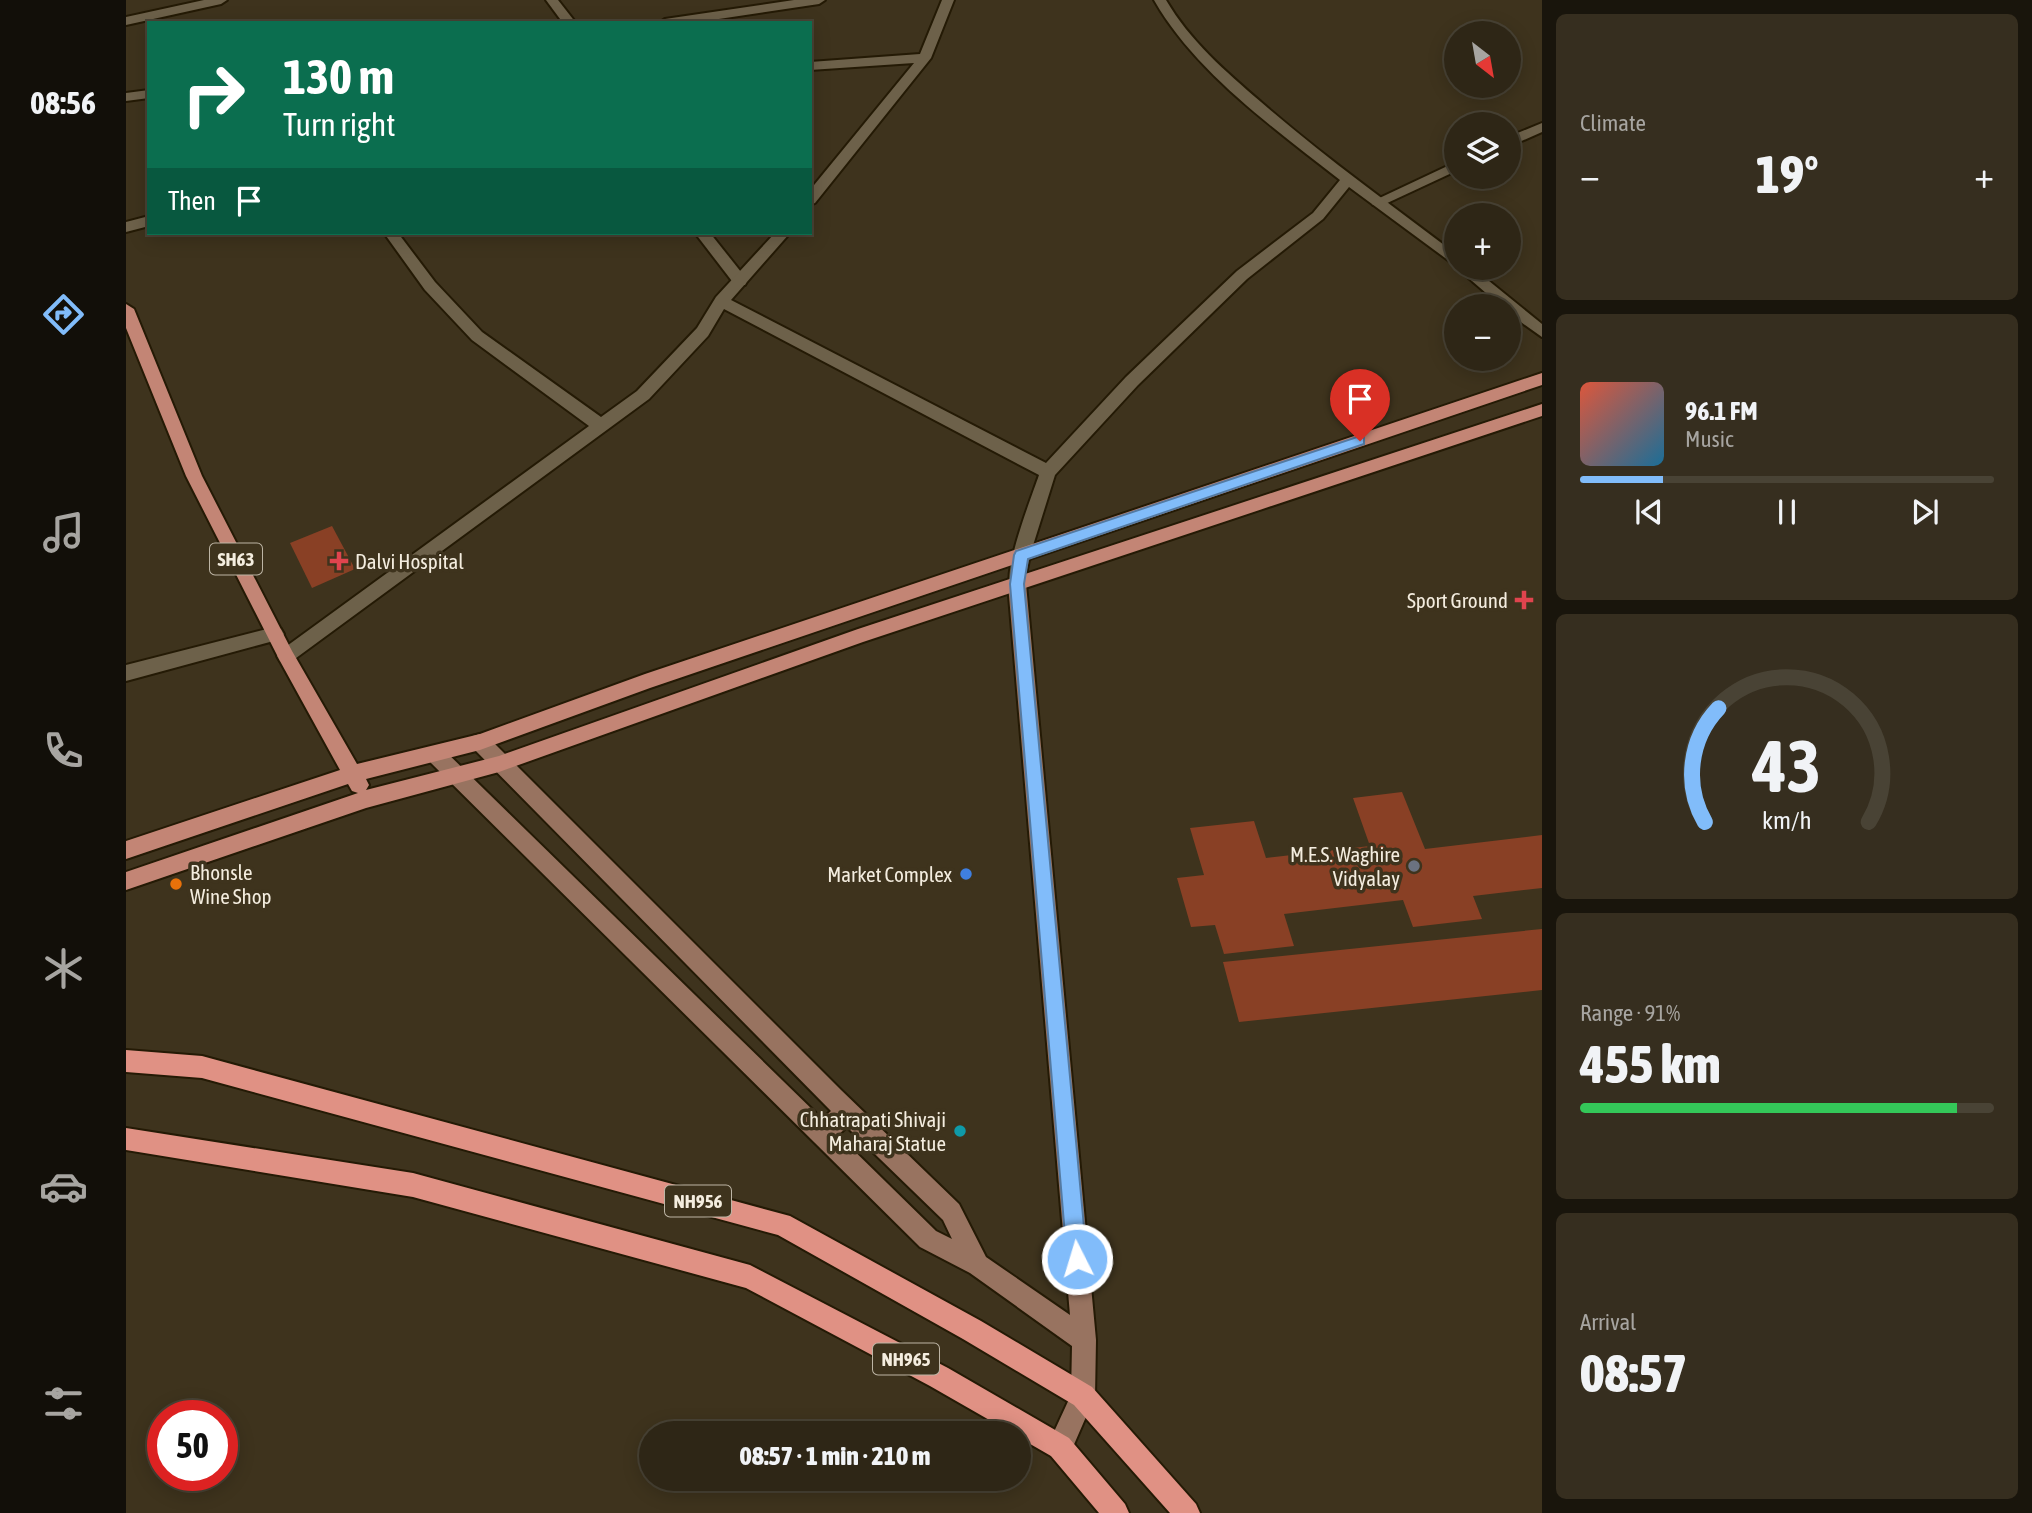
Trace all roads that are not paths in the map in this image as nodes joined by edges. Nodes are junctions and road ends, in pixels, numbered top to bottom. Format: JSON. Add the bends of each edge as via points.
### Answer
{"nodes":[{"id":1,"x":221,"y":0,"type":"edge"},
{"id":2,"x":552,"y":0,"type":"edge"},
{"id":3,"x":819,"y":0,"type":"edge"},
{"id":4,"x":948,"y":0,"type":"edge"},
{"id":5,"x":1160,"y":0,"type":"edge"},
{"id":6,"x":568,"y":21,"type":"edge"},
{"id":7,"x":678,"y":21,"type":"edge"},
{"id":8,"x":126,"y":22,"type":"edge"},
{"id":9,"x":925,"y":58,"type":"junction"},
{"id":10,"x":812,"y":66,"type":"edge"},
{"id":11,"x":147,"y":94,"type":"edge"},
{"id":12,"x":126,"y":97,"type":"edge"},
{"id":13,"x":1542,"y":127,"type":"edge"},
{"id":14,"x":1521,"y":137,"type":"edge"},
{"id":15,"x":1444,"y":172,"type":"edge"},
{"id":16,"x":1348,"y":179,"type":"junction"},
{"id":17,"x":812,"y":198,"type":"edge"},
{"id":18,"x":1378,"y":202,"type":"junction"},
{"id":19,"x":147,"y":221,"type":"edge"},
{"id":20,"x":126,"y":228,"type":"edge"},
{"id":21,"x":392,"y":235,"type":"edge"},
{"id":22,"x":704,"y":235,"type":"edge"},
{"id":23,"x":781,"y":235,"type":"edge"},
{"id":24,"x":1444,"y":252,"type":"edge"},
{"id":25,"x":1479,"y":280,"type":"edge"},
{"id":26,"x":740,"y":281,"type":"junction"},
{"id":27,"x":721,"y":301,"type":"junction"},
{"id":28,"x":126,"y":309,"type":"edge"},
{"id":29,"x":1542,"y":332,"type":"edge"},
{"id":30,"x":1542,"y":379,"type":"edge"},
{"id":31,"x":1542,"y":410,"type":"edge"},
{"id":32,"x":601,"y":426,"type":"junction"},
{"id":33,"x":1048,"y":472,"type":"junction"},
{"id":34,"x":1021,"y":555,"type":"junction"},
{"id":35,"x":1017,"y":584,"type":"junction"},
{"id":36,"x":275,"y":634,"type":"junction"},
{"id":37,"x":286,"y":656,"type":"junction"},
{"id":38,"x":126,"y":673,"type":"edge"},
{"id":39,"x":480,"y":742,"type":"junction"},
{"id":40,"x":435,"y":754,"type":"junction"},
{"id":41,"x":499,"y":764,"type":"junction"},
{"id":42,"x":352,"y":774,"type":"junction"},
{"id":43,"x":455,"y":776,"type":"junction"},
{"id":44,"x":366,"y":799,"type":"junction"},
{"id":45,"x":126,"y":850,"type":"edge"},
{"id":46,"x":126,"y":881,"type":"edge"},
{"id":47,"x":126,"y":1061,"type":"edge"},
{"id":48,"x":847,"y":1111,"type":"junction"},
{"id":49,"x":822,"y":1135,"type":"junction"},
{"id":50,"x":126,"y":1139,"type":"edge"},
{"id":51,"x":978,"y":1265,"type":"junction"},
{"id":52,"x":1084,"y":1340,"type":"junction"},
{"id":53,"x":1083,"y":1396,"type":"junction"},
{"id":54,"x":1060,"y":1447,"type":"junction"},
{"id":55,"x":1116,"y":1513,"type":"edge"},
{"id":56,"x":1187,"y":1513,"type":"edge"}],
"edges":[{"from":1,"to":8,"type":"street"},
{"from":2,"to":6,"type":"street"},
{"from":3,"to":7,"type":"street"},
{"from":4,"to":9,"type":"street"},
{"from":5,"to":16,"type":"street","via":[[1202,57]]},
{"from":9,"to":10,"type":"street"},
{"from":9,"to":17,"type":"street"},
{"from":11,"to":12,"type":"street"},
{"from":13,"to":14,"type":"street"},
{"from":15,"to":18,"type":"street"},
{"from":16,"to":18,"type":"street"},
{"from":16,"to":33,"type":"street","via":[[1318,216],[1242,275],[1132,381]]},
{"from":18,"to":24,"type":"street"},
{"from":19,"to":20,"type":"street"},
{"from":21,"to":32,"type":"street","via":[[430,286],[477,336]]},
{"from":22,"to":26,"type":"street"},
{"from":23,"to":26,"type":"street"},
{"from":25,"to":29,"type":"street"},
{"from":26,"to":27,"type":"street"},
{"from":27,"to":32,"type":"street","via":[[702,332],[643,395]]},
{"from":27,"to":33,"type":"street"},
{"from":28,"to":36,"type":"main road","number":"SH63","via":[[194,476]]},
{"from":30,"to":34,"type":"main road"},
{"from":31,"to":35,"type":"main road"},
{"from":32,"to":37,"type":"street"},
{"from":33,"to":34,"type":"street"},
{"from":34,"to":35,"type":"street"},
{"from":34,"to":39,"type":"main road"},
{"from":35,"to":41,"type":"main road"},
{"from":35,"to":52,"type":"main road"},
{"from":36,"to":37,"type":"main road","number":"SH63"},
{"from":36,"to":38,"type":"street"},
{"from":37,"to":42,"type":"main road","number":"SH63"},
{"from":39,"to":40,"type":"main road"},
{"from":39,"to":41,"type":"main road"},
{"from":40,"to":42,"type":"main road"},
{"from":40,"to":43,"type":"main road"},
{"from":41,"to":43,"type":"main road"},
{"from":41,"to":48,"type":"main road"},
{"from":42,"to":44,"type":"main road","number":"SH63"},
{"from":42,"to":45,"type":"main road"},
{"from":43,"to":44,"type":"main road"},
{"from":43,"to":49,"type":"main road"},
{"from":44,"to":46,"type":"main road"},
{"from":47,"to":53,"type":"highway","number":"NH956","via":[[202,1067],[782,1224]]},
{"from":48,"to":49,"type":"main road"},
{"from":48,"to":51,"type":"main road","via":[[951,1212]]},
{"from":49,"to":51,"type":"main road","via":[[928,1239]]},
{"from":50,"to":54,"type":"highway","number":"NH965","via":[[413,1185],[750,1277]]},
{"from":51,"to":52,"type":"main road"},
{"from":52,"to":53,"type":"main road"},
{"from":53,"to":54,"type":"main road"},
{"from":53,"to":56,"type":"highway","number":"NH956"},
{"from":54,"to":55,"type":"highway","number":"NH965"}]}
